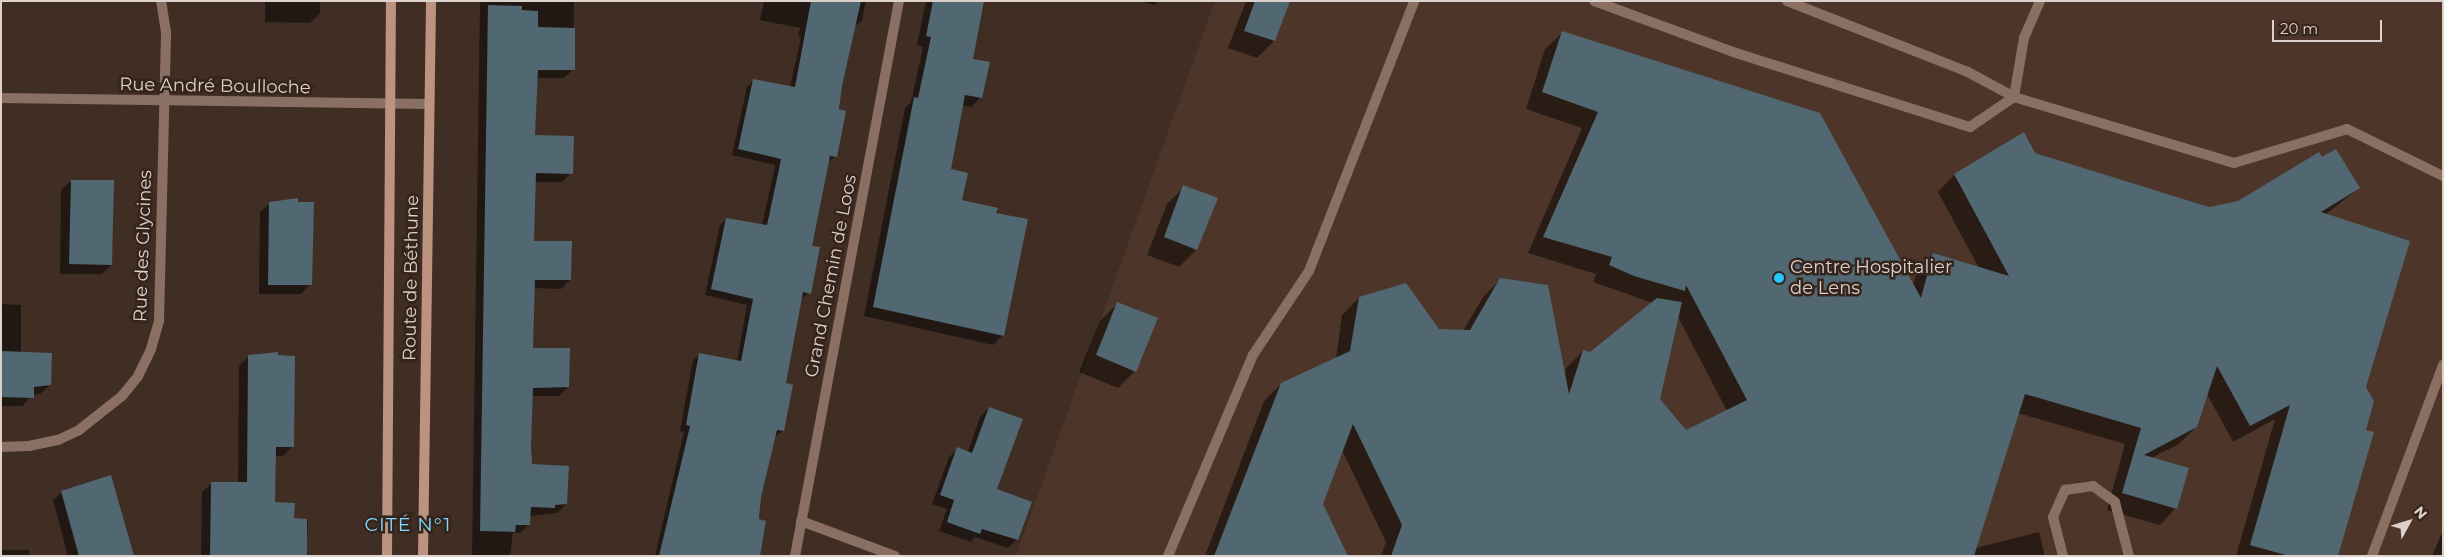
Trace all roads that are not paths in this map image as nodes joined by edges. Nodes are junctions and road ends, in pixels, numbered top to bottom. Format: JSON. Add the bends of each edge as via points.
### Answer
{"nodes":[{"id":1,"x":161,"y":1,"type":"edge"},
{"id":2,"x":392,"y":1,"type":"edge"},
{"id":3,"x":431,"y":1,"type":"edge"},
{"id":4,"x":899,"y":1,"type":"edge"},
{"id":5,"x":1414,"y":1,"type":"edge"},
{"id":6,"x":1594,"y":1,"type":"edge"},
{"id":7,"x":1787,"y":1,"type":"edge"},
{"id":8,"x":2040,"y":1,"type":"edge"},
{"id":9,"x":2014,"y":97,"type":"junction"},
{"id":10,"x":1,"y":98,"type":"edge"},
{"id":11,"x":163,"y":101,"type":"junction"},
{"id":12,"x":392,"y":104,"type":"junction"},
{"id":13,"x":429,"y":104,"type":"junction"},
{"id":14,"x":2443,"y":176,"type":"edge"},
{"id":15,"x":2443,"y":365,"type":"edge"},
{"id":16,"x":1,"y":446,"type":"edge"},
{"id":17,"x":801,"y":521,"type":"junction"},
{"id":18,"x":387,"y":556,"type":"edge"},
{"id":19,"x":423,"y":556,"type":"edge"},
{"id":20,"x":795,"y":556,"type":"edge"},
{"id":21,"x":895,"y":556,"type":"edge"},
{"id":22,"x":1168,"y":556,"type":"edge"},
{"id":23,"x":2063,"y":556,"type":"edge"},
{"id":24,"x":2129,"y":556,"type":"edge"},
{"id":25,"x":2372,"y":556,"type":"edge"}],
"edges":[{"from":1,"to":11,"type":"street","name":"Rue des Glycines","via":[[166,32]]},
{"from":2,"to":12,"type":"main road","name":"Route de Béthune"},
{"from":3,"to":13,"type":"main road","name":"Route de Béthune"},
{"from":4,"to":17,"type":"street","name":"Grand Chemin de Loos"},
{"from":5,"to":22,"type":"street","via":[[1308,271],[1253,355]]},
{"from":6,"to":9,"type":"street","via":[[1733,52],[1970,127]]},
{"from":7,"to":9,"type":"street","via":[[1966,71]]},
{"from":8,"to":9,"type":"street","via":[[2024,38]]},
{"from":9,"to":14,"type":"street","via":[[2234,163],[2347,129]]},
{"from":10,"to":11,"type":"street","name":"Rue André Boulloche"},
{"from":11,"to":12,"type":"street","name":"Rue André Boulloche"},
{"from":11,"to":16,"type":"street","name":"Rue des Glycines","via":[[159,321],[151,349],[138,376],[122,396],[79,430],[58,440],[29,446]]},
{"from":12,"to":13,"type":"street","name":"Rue André Boulloche"},
{"from":12,"to":18,"type":"main road","name":"Route de Béthune"},
{"from":13,"to":19,"type":"main road","name":"Route de Béthune"},
{"from":15,"to":25,"type":"street"},
{"from":17,"to":20,"type":"street","name":"Grand Chemin de Loos"},
{"from":17,"to":21,"type":"street"},
{"from":23,"to":24,"type":"street","via":[[2053,517],[2065,490],[2093,486],[2115,502]]}]}
